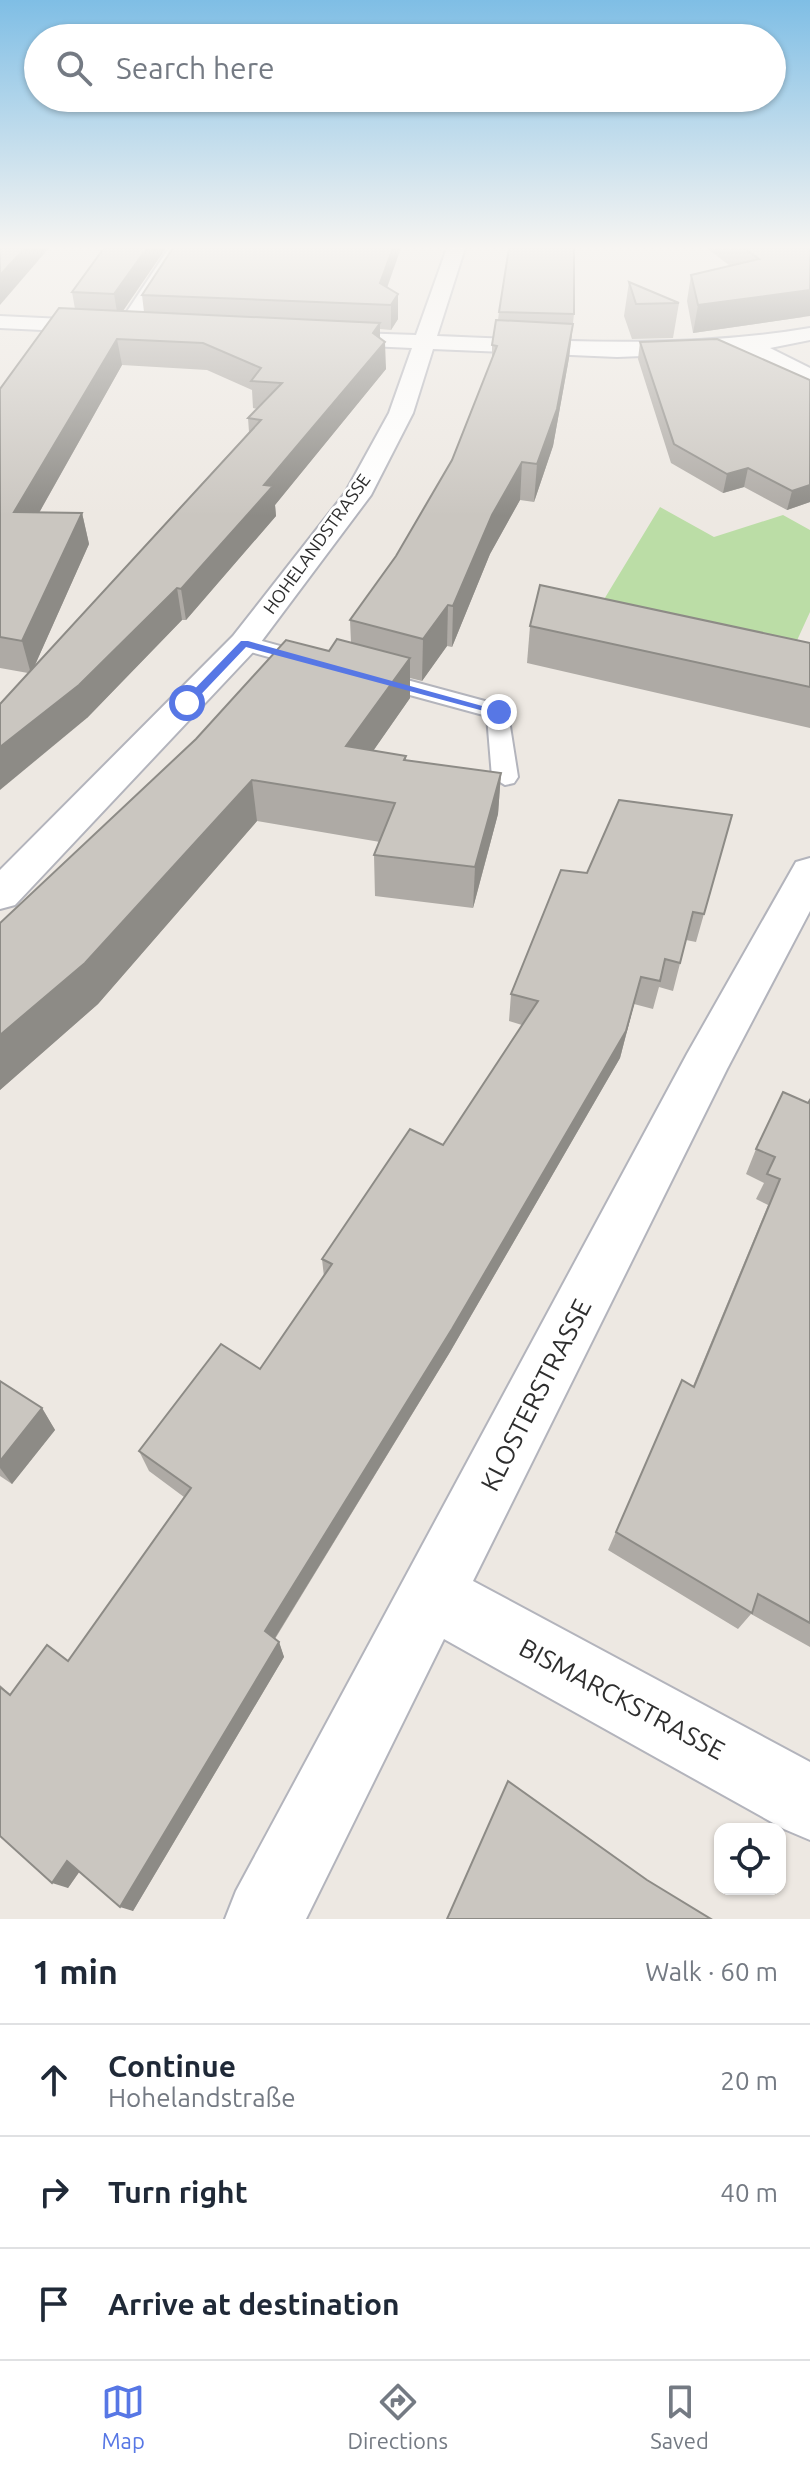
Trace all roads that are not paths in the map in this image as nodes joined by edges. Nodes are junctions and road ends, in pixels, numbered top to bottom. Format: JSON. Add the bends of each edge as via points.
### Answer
{"nodes":[{"id":1,"x":312,"y":338,"type":"edge"},
{"id":2,"x":429,"y":338,"type":"edge"},
{"id":3,"x":790,"y":338,"type":"edge"},
{"id":4,"x":427,"y":343,"type":"junction"},
{"id":5,"x":748,"y":345,"type":"junction"},
{"id":6,"x":810,"y":377,"type":"edge"},
{"id":7,"x":244,"y":643,"type":"junction"},
{"id":8,"x":505,"y":777,"type":"dead end"},
{"id":9,"x":810,"y":872,"type":"edge"},
{"id":10,"x":0,"y":895,"type":"edge"},
{"id":11,"x":433,"y":1596,"type":"junction"},
{"id":12,"x":810,"y":1803,"type":"edge"},
{"id":13,"x":264,"y":1919,"type":"edge"}],
"edges":[{"from":1,"to":4,"type":"street"},
{"from":2,"to":4,"type":"street","name":"HOHELANDSTRASSE"},
{"from":3,"to":5,"type":"street"},
{"from":4,"to":5,"type":"street","via":[[617,350]]},
{"from":4,"to":7,"type":"street","name":"HOHELANDSTRASSE","via":[[401,413],[357,495]]},
{"from":5,"to":6,"type":"street"},
{"from":7,"to":8,"type":"lane","via":[[499,712]]},
{"from":7,"to":10,"type":"street","name":"HOHELANDSTRASSE"},
{"from":9,"to":11,"type":"street","name":"KLOSTERSTRASSE"},
{"from":11,"to":12,"type":"street","name":"BISMARCKSTRASSE"},
{"from":11,"to":13,"type":"street","name":"KLOSTERSTRASSE"}]}
